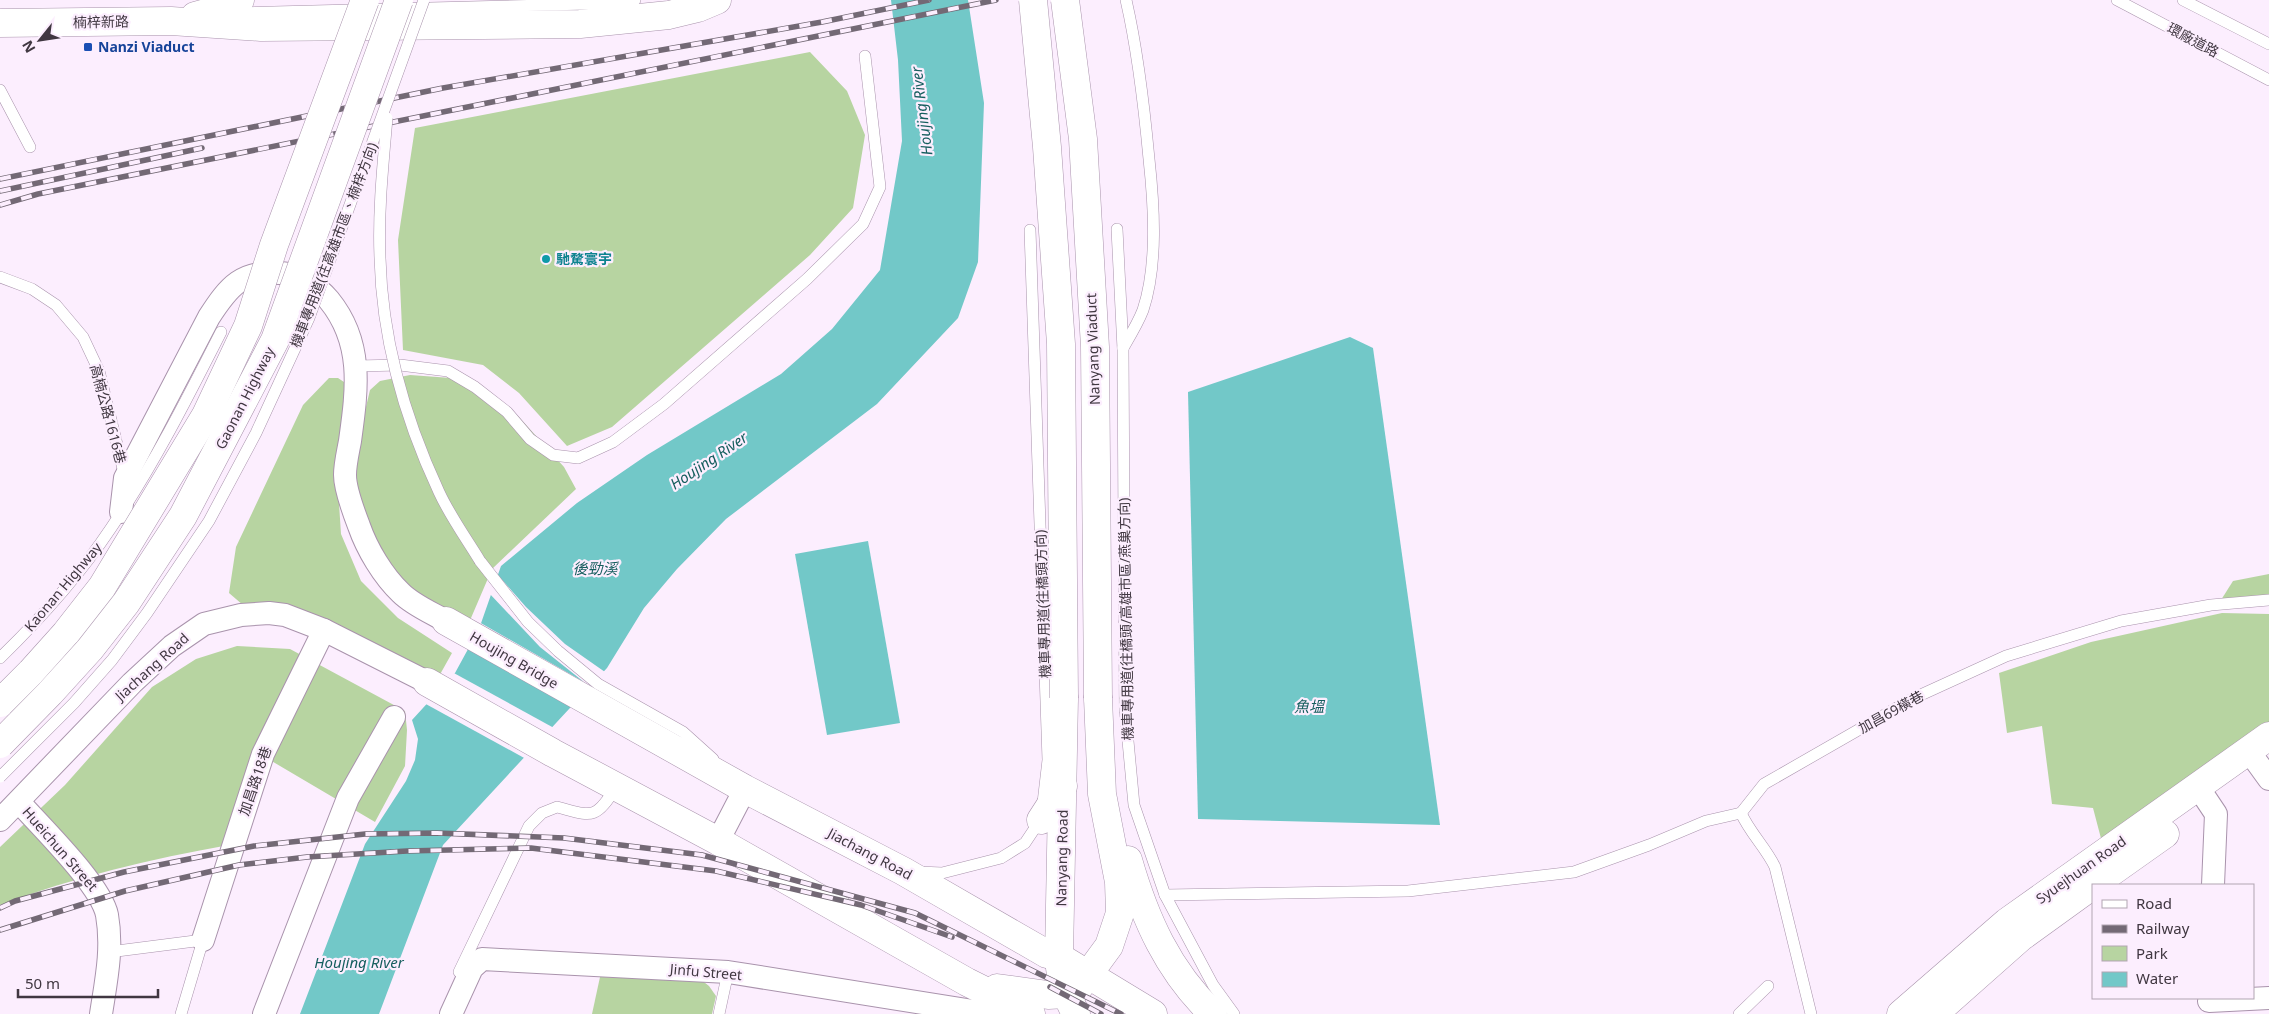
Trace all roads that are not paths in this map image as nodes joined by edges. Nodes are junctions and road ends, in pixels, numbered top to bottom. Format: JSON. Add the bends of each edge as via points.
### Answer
{"nodes":[{"id":1,"x":240,"y":0,"type":"edge"},
{"id":2,"x":365,"y":0,"type":"edge"},
{"id":3,"x":399,"y":0,"type":"edge"},
{"id":4,"x":424,"y":0,"type":"edge"},
{"id":5,"x":635,"y":0,"type":"edge"},
{"id":6,"x":717,"y":0,"type":"edge"},
{"id":7,"x":1033,"y":0,"type":"edge"},
{"id":8,"x":1066,"y":0,"type":"edge"},
{"id":9,"x":1126,"y":0,"type":"edge"},
{"id":10,"x":2117,"y":0,"type":"edge"},
{"id":11,"x":2182,"y":0,"type":"edge"},
{"id":12,"x":171,"y":21,"type":"junction"},
{"id":13,"x":0,"y":23,"type":"edge"},
{"id":14,"x":2269,"y":44,"type":"edge"},
{"id":15,"x":865,"y":56,"type":"dead end"},
{"id":16,"x":2269,"y":80,"type":"edge"},
{"id":17,"x":0,"y":90,"type":"edge"},
{"id":18,"x":388,"y":101,"type":"junction"},
{"id":19,"x":30,"y":148,"type":"dead end"},
{"id":20,"x":1117,"y":229,"type":"dead end"},
{"id":21,"x":1030,"y":230,"type":"dead end"},
{"id":22,"x":0,"y":277,"type":"edge"},
{"id":23,"x":221,"y":332,"type":"dead end"},
{"id":24,"x":1123,"y":349,"type":"junction"},
{"id":25,"x":357,"y":366,"type":"junction"},
{"id":26,"x":125,"y":478,"type":"junction"},
{"id":27,"x":121,"y":512,"type":"junction"},
{"id":28,"x":2269,"y":600,"type":"edge"},
{"id":29,"x":446,"y":621,"type":"joint"},
{"id":30,"x":324,"y":630,"type":"junction"},
{"id":31,"x":0,"y":658,"type":"edge"},
{"id":32,"x":427,"y":682,"type":"joint"},
{"id":33,"x":591,"y":691,"type":"junction"},
{"id":34,"x":1098,"y":698,"type":"junction"},
{"id":35,"x":0,"y":703,"type":"edge"},
{"id":36,"x":394,"y":717,"type":"dead end"},
{"id":37,"x":0,"y":744,"type":"edge"},
{"id":38,"x":2263,"y":758,"type":"edge"},
{"id":39,"x":0,"y":777,"type":"edge"},
{"id":40,"x":1063,"y":786,"type":"junction"},
{"id":41,"x":616,"y":787,"type":"junction"},
{"id":42,"x":745,"y":789,"type":"junction"},
{"id":43,"x":2204,"y":794,"type":"junction"},
{"id":44,"x":19,"y":802,"type":"junction"},
{"id":45,"x":1741,"y":813,"type":"junction"},
{"id":46,"x":0,"y":820,"type":"edge"},
{"id":47,"x":1041,"y":820,"type":"junction"},
{"id":48,"x":718,"y":841,"type":"junction"},
{"id":49,"x":902,"y":871,"type":"junction"},
{"id":50,"x":2094,"y":884,"type":"edge"},
{"id":51,"x":2213,"y":884,"type":"edge"},
{"id":52,"x":2092,"y":886,"type":"edge"},
{"id":53,"x":1165,"y":895,"type":"junction"},
{"id":54,"x":204,"y":940,"type":"junction"},
{"id":55,"x":109,"y":952,"type":"junction"},
{"id":56,"x":1059,"y":958,"type":"junction"},
{"id":57,"x":728,"y":972,"type":"junction"},
{"id":58,"x":1089,"y":976,"type":"junction"},
{"id":59,"x":967,"y":982,"type":"junction"},
{"id":60,"x":1768,"y":986,"type":"dead end"},
{"id":61,"x":2269,"y":998,"type":"edge"},
{"id":62,"x":1943,"y":1003,"type":"edge"},
{"id":63,"x":1071,"y":1004,"type":"edge"},
{"id":64,"x":2209,"y":1004,"type":"edge"},
{"id":65,"x":101,"y":1014,"type":"edge"},
{"id":66,"x":181,"y":1014,"type":"edge"},
{"id":67,"x":264,"y":1014,"type":"edge"},
{"id":68,"x":439,"y":1014,"type":"edge"},
{"id":69,"x":451,"y":1014,"type":"edge"},
{"id":70,"x":719,"y":1014,"type":"edge"},
{"id":71,"x":992,"y":1014,"type":"edge"},
{"id":72,"x":1031,"y":1014,"type":"edge"},
{"id":73,"x":1153,"y":1014,"type":"edge"},
{"id":74,"x":1213,"y":1014,"type":"edge"},
{"id":75,"x":1234,"y":1014,"type":"edge"},
{"id":76,"x":1739,"y":1014,"type":"edge"},
{"id":77,"x":1811,"y":1014,"type":"edge"},
{"id":78,"x":1901,"y":1014,"type":"edge"}],
"edges":[{"from":1,"to":12,"type":"street","via":[[224,8]]},
{"from":2,"to":35,"type":"street","name":"Gaonan Highway","bridge":true,"via":[[274,245],[248,326],[206,415],[102,587],[66,633]]},
{"from":3,"to":37,"type":"street","name":"Gaonan Highway","bridge":true,"via":[[275,340],[183,516],[108,626]]},
{"from":4,"to":18,"type":"lane","name":"機車專用道(往高雄市區、楠梓方向)","bridge":true},
{"from":5,"to":12,"type":"lane","via":[[626,3],[234,13]]},
{"from":6,"to":12,"type":"street","via":[[669,15],[580,24],[261,27]]},
{"from":7,"to":40,"type":"street","name":"Nanyang Road","bridge":true,"via":[[1061,344]]},
{"from":8,"to":34,"type":"street","name":"Nanyang Viaduct","bridge":true,"via":[[1083,139],[1095,347]]},
{"from":9,"to":24,"type":"lane","via":[[1135,39],[1154,202],[1152,263],[1143,310]]},
{"from":10,"to":16,"type":"lane","name":"環廠道路"},
{"from":11,"to":14,"type":"lane"},
{"from":12,"to":13,"type":"street","name":"楠梓新路"},
{"from":15,"to":25,"type":"lane","via":[[880,187],[863,224],[807,279],[664,404],[613,442],[578,458],[553,455],[530,439],[507,412],[448,371],[400,365]]},
{"from":17,"to":19,"type":"lane"},
{"from":18,"to":33,"type":"lane","name":"機車專用道(往高雄市區、楠梓方向)","bridge":true,"via":[[380,192],[380,259],[385,315],[409,422],[440,494],[480,560],[528,622],[558,651]]},
{"from":18,"to":39,"type":"lane","name":"機車專用道(往高雄市區、楠梓方向)","bridge":true,"via":[[309,318],[256,433],[209,521],[112,660]]},
{"from":20,"to":24,"type":"lane"},
{"from":21,"to":47,"type":"lane","name":"機車專用道(往橋頭方向)","via":[[1048,760]]},
{"from":22,"to":26,"type":"lane","name":"高楠公路1616巷","via":[[32,288],[56,305],[83,337],[99,371]]},
{"from":23,"to":27,"type":"lane","name":"Kaonan Highway","via":[[161,448]]},
{"from":24,"to":53,"type":"lane","name":"機車專用道(往橋頭/高雄市區/燕巢方向)","via":[[1125,709],[1134,805]]},
{"from":25,"to":26,"type":"street","via":[[351,337],[323,293],[299,277],[254,273],[236,282],[209,316]]},
{"from":25,"to":29,"type":"street","via":[[345,476],[359,527],[377,562],[401,594]]},
{"from":26,"to":27,"type":"street"},
{"from":27,"to":31,"type":"lane","name":"Kaonan Highway","via":[[78,574],[37,622]]},
{"from":28,"to":45,"type":"lane","name":"加昌69橫巷","via":[[2211,605],[2120,621],[2006,656],[1914,698],[1764,784]]},
{"from":29,"to":33,"type":"street","name":"Houjing Bridge"},
{"from":30,"to":32,"type":"street","name":"Jiachang Road"},
{"from":30,"to":44,"type":"street","name":"Jiachang Road","via":[[285,615],[270,613],[224,619],[193,630],[132,683]]},
{"from":30,"to":54,"type":"street","name":"加昌路18巷","via":[[263,754]]},
{"from":32,"to":41,"type":"street"},
{"from":33,"to":42,"type":"street","name":"Jiachang Road"},
{"from":34,"to":58,"type":"street","via":[[1102,794],[1119,882],[1120,914],[1109,946]]},
{"from":34,"to":74,"type":"street","via":[[1114,804],[1147,918],[1168,960],[1190,991]]},
{"from":36,"to":67,"type":"street","via":[[348,798]]},
{"from":38,"to":43,"type":"street","name":"Syuejhuan Road"},
{"from":40,"to":47,"type":"street"},
{"from":40,"to":56,"type":"street","name":"Nanyang Road"},
{"from":41,"to":48,"type":"street"},
{"from":41,"to":68,"type":"lane","via":[[598,811],[578,814],[557,807],[542,813],[529,826]]},
{"from":42,"to":48,"type":"street"},
{"from":42,"to":49,"type":"street","name":"Jiachang Road"},
{"from":43,"to":50,"type":"street","name":"Syuejhuan Road"},
{"from":43,"to":51,"type":"street","via":[[2216,814]]},
{"from":43,"to":62,"type":"street","name":"Syuejhuan Road","via":[[2007,922]]},
{"from":44,"to":46,"type":"street","name":"Jiachang Road"},
{"from":44,"to":55,"type":"street","name":"Hueichun Street","via":[[99,894],[107,914]]},
{"from":45,"to":53,"type":"lane","via":[[1706,821],[1574,872],[1408,891]]},
{"from":45,"to":77,"type":"lane","via":[[1776,867]]},
{"from":47,"to":49,"type":"lane","name":"機車專用道(往橋頭方向)","via":[[1025,843],[1001,858],[942,873]]},
{"from":48,"to":59,"type":"street"},
{"from":49,"to":56,"type":"street","name":"Jiachang Road"},
{"from":52,"to":62,"type":"street","name":"Syuejhuan Road","via":[[2021,937]]},
{"from":53,"to":75,"type":"lane","name":"機車專用道(往橋頭/高雄市區/燕巢方向)","via":[[1213,985]]},
{"from":54,"to":55,"type":"lane"},
{"from":54,"to":66,"type":"lane"},
{"from":55,"to":65,"type":"street","name":"Hueichun Street"},
{"from":56,"to":58,"type":"street","name":"Jiachang Road"},
{"from":56,"to":63,"type":"street","name":"Nanyang Road","via":[[1060,976]]},
{"from":57,"to":69,"type":"street","name":"Jinfu Street","via":[[482,959],[472,968]]},
{"from":57,"to":70,"type":"lane"},
{"from":57,"to":71,"type":"street","name":"Jinfu Street"},
{"from":58,"to":63,"type":"street"},
{"from":58,"to":73,"type":"street","name":"Jiachang Road"},
{"from":59,"to":63,"type":"street"},
{"from":59,"to":72,"type":"street"},
{"from":60,"to":76,"type":"lane"},
{"from":61,"to":64,"type":"street"},
{"from":62,"to":78,"type":"street","name":"Syuejhuan Road"}]}
